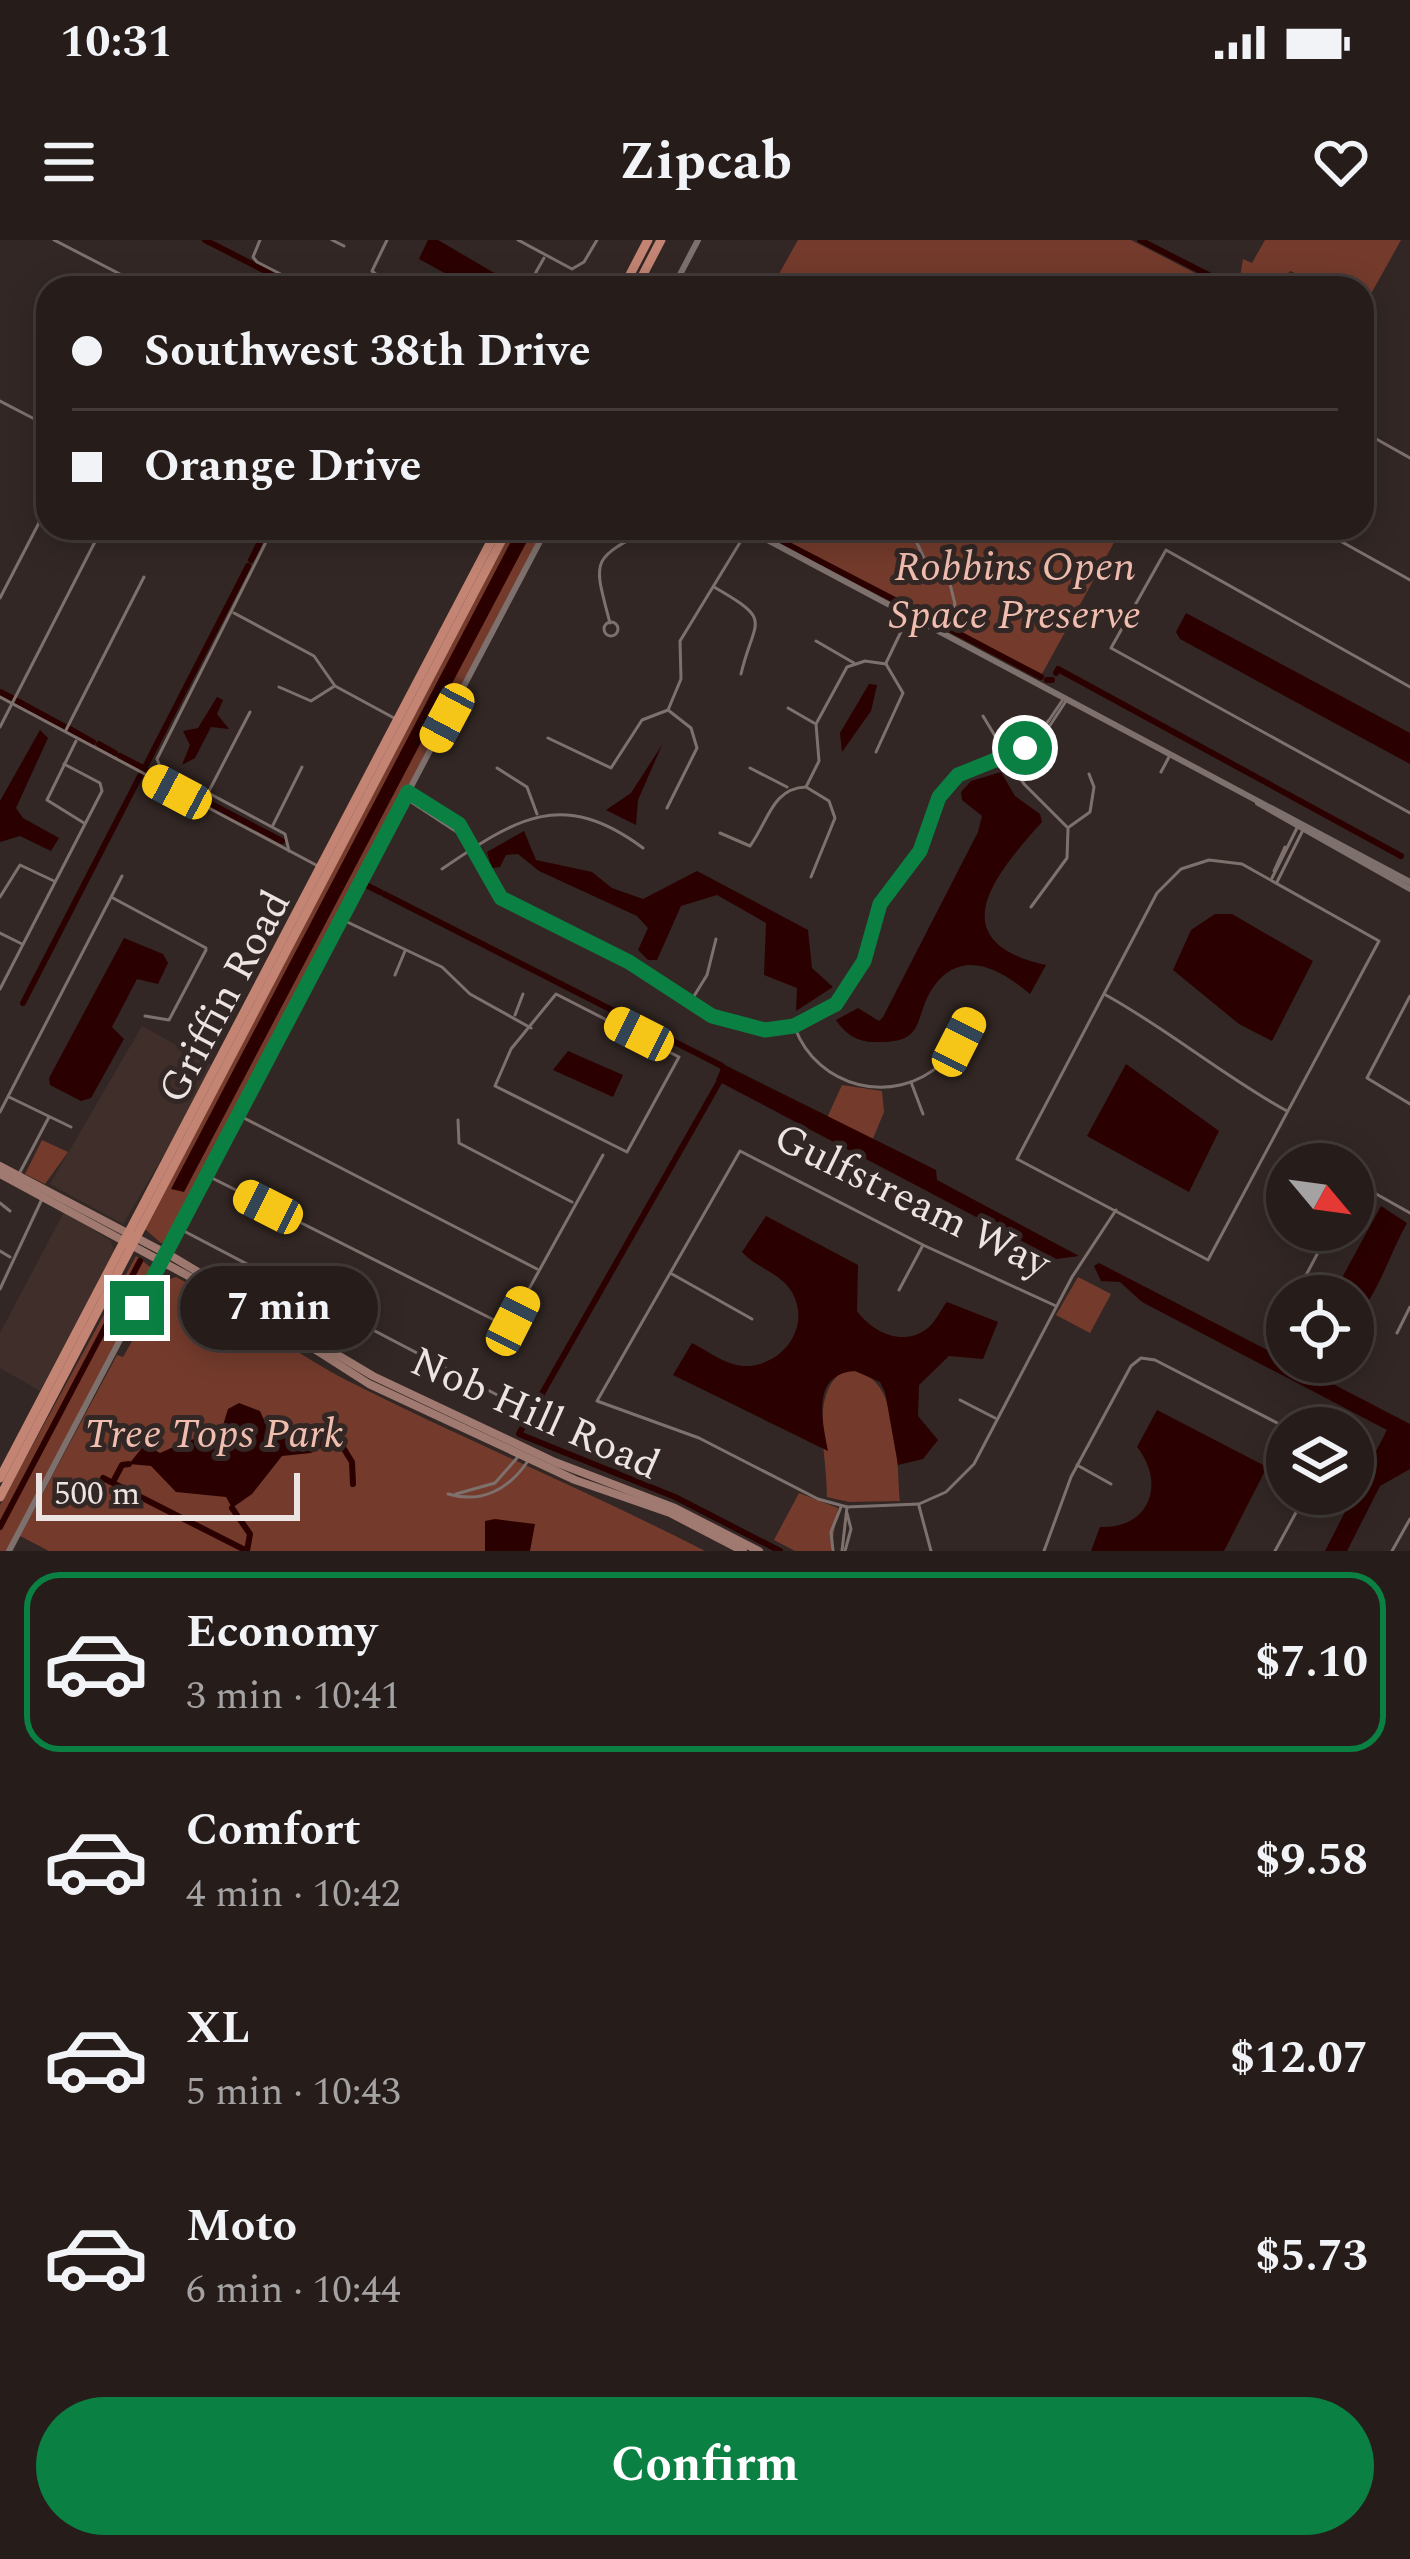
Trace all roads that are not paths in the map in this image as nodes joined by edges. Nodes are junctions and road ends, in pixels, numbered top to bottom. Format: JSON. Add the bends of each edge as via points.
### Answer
{"nodes":[{"id":1,"x":54,"y":240,"type":"edge"},
{"id":2,"x":260,"y":240,"type":"edge"},
{"id":3,"x":332,"y":240,"type":"edge"},
{"id":4,"x":387,"y":240,"type":"edge"},
{"id":5,"x":518,"y":240,"type":"edge"},
{"id":6,"x":597,"y":240,"type":"edge"},
{"id":7,"x":648,"y":240,"type":"edge"},
{"id":8,"x":661,"y":240,"type":"edge"},
{"id":9,"x":698,"y":240,"type":"edge"},
{"id":10,"x":344,"y":246,"type":"dead end"},
{"id":11,"x":545,"y":256,"type":"junction"},
{"id":12,"x":125,"y":276,"type":"edge"},
{"id":13,"x":287,"y":276,"type":"edge"},
{"id":14,"x":376,"y":276,"type":"edge"},
{"id":15,"x":534,"y":276,"type":"edge"},
{"id":16,"x":629,"y":276,"type":"edge"},
{"id":17,"x":642,"y":276,"type":"edge"},
{"id":18,"x":679,"y":276,"type":"edge"},
{"id":19,"x":0,"y":401,"type":"edge"},
{"id":20,"x":36,"y":420,"type":"edge"},
{"id":21,"x":1374,"y":438,"type":"edge"},
{"id":22,"x":1410,"y":458,"type":"edge"},
{"id":23,"x":36,"y":527,"type":"edge"},
{"id":24,"x":96,"y":540,"type":"edge"},
{"id":25,"x":267,"y":540,"type":"edge"},
{"id":26,"x":492,"y":540,"type":"edge"},
{"id":27,"x":502,"y":540,"type":"edge"},
{"id":28,"x":541,"y":540,"type":"edge"},
{"id":29,"x":626,"y":540,"type":"edge"},
{"id":30,"x":740,"y":540,"type":"edge"},
{"id":31,"x":768,"y":540,"type":"edge"},
{"id":32,"x":916,"y":540,"type":"edge"},
{"id":33,"x":1338,"y":540,"type":"edge"},
{"id":34,"x":144,"y":577,"type":"dead end"},
{"id":35,"x":1410,"y":580,"type":"edge"},
{"id":36,"x":712,"y":586,"type":"junction"},
{"id":37,"x":0,"y":598,"type":"edge"},
{"id":38,"x":231,"y":611,"type":"junction"},
{"id":39,"x":909,"y":613,"type":"junction"},
{"id":40,"x":610,"y":622,"type":"dead end"},
{"id":41,"x":942,"y":630,"type":"junction"},
{"id":42,"x":816,"y":641,"type":"dead end"},
{"id":43,"x":854,"y":663,"type":"junction"},
{"id":44,"x":886,"y":664,"type":"junction"},
{"id":45,"x":741,"y":674,"type":"dead end"},
{"id":46,"x":279,"y":686,"type":"dead end"},
{"id":47,"x":335,"y":686,"type":"junction"},
{"id":48,"x":1410,"y":687,"type":"edge"},
{"id":49,"x":0,"y":697,"type":"edge"},
{"id":50,"x":1066,"y":698,"type":"junction"},
{"id":51,"x":12,"y":704,"type":"junction"},
{"id":52,"x":788,"y":708,"type":"dead end"},
{"id":53,"x":668,"y":710,"type":"junction"},
{"id":54,"x":250,"y":712,"type":"dead end"},
{"id":55,"x":983,"y":716,"type":"dead end"},
{"id":56,"x":397,"y":720,"type":"junction"},
{"id":57,"x":816,"y":724,"type":"junction"},
{"id":58,"x":0,"y":728,"type":"edge"},
{"id":59,"x":65,"y":731,"type":"junction"},
{"id":60,"x":400,"y":735,"type":"junction"},
{"id":61,"x":77,"y":738,"type":"junction"},
{"id":62,"x":548,"y":739,"type":"dead end"},
{"id":63,"x":1036,"y":739,"type":"junction"},
{"id":64,"x":876,"y":752,"type":"dead end"},
{"id":65,"x":1008,"y":755,"type":"junction"},
{"id":66,"x":1170,"y":756,"type":"junction"},
{"id":67,"x":64,"y":764,"type":"junction"},
{"id":68,"x":302,"y":767,"type":"dead end"},
{"id":69,"x":497,"y":768,"type":"dead end"},
{"id":70,"x":750,"y":768,"type":"dead end"},
{"id":71,"x":1161,"y":772,"type":"dead end"},
{"id":72,"x":1089,"y":774,"type":"dead end"},
{"id":73,"x":806,"y":787,"type":"junction"},
{"id":74,"x":788,"y":788,"type":"junction"},
{"id":75,"x":208,"y":793,"type":"junction"},
{"id":76,"x":406,"y":795,"type":"junction"},
{"id":77,"x":667,"y":808,"type":"dead end"},
{"id":78,"x":1410,"y":813,"type":"edge"},
{"id":79,"x":538,"y":815,"type":"junction"},
{"id":80,"x":86,"y":824,"type":"junction"},
{"id":81,"x":1302,"y":826,"type":"junction"},
{"id":82,"x":272,"y":827,"type":"junction"},
{"id":83,"x":1067,"y":827,"type":"junction"},
{"id":84,"x":720,"y":833,"type":"dead end"},
{"id":85,"x":471,"y":846,"type":"junction"},
{"id":86,"x":643,"y":848,"type":"dead end"},
{"id":87,"x":289,"y":851,"type":"junction"},
{"id":88,"x":1283,"y":861,"type":"junction"},
{"id":89,"x":1410,"y":868,"type":"edge"},
{"id":90,"x":324,"y":869,"type":"junction"},
{"id":91,"x":442,"y":869,"type":"dead end"},
{"id":92,"x":122,"y":876,"type":"dead end"},
{"id":93,"x":811,"y":877,"type":"dead end"},
{"id":94,"x":1274,"y":881,"type":"junction"},
{"id":95,"x":56,"y":882,"type":"junction"},
{"id":96,"x":1407,"y":883,"type":"edge"},
{"id":97,"x":0,"y":897,"type":"edge"},
{"id":98,"x":110,"y":897,"type":"junction"},
{"id":99,"x":1031,"y":908,"type":"dead end"},
{"id":100,"x":341,"y":919,"type":"junction"},
{"id":101,"x":0,"y":933,"type":"edge"},
{"id":102,"x":716,"y":939,"type":"dead end"},
{"id":103,"x":24,"y":945,"type":"junction"},
{"id":104,"x":406,"y":949,"type":"junction"},
{"id":105,"x":395,"y":975,"type":"dead end"},
{"id":106,"x":0,"y":989,"type":"edge"},
{"id":107,"x":1103,"y":993,"type":"junction"},
{"id":108,"x":524,"y":994,"type":"dead end"},
{"id":109,"x":1410,"y":996,"type":"edge"},
{"id":110,"x":690,"y":1003,"type":"junction"},
{"id":111,"x":146,"y":1016,"type":"dead end"},
{"id":112,"x":973,"y":1016,"type":"dead end"},
{"id":113,"x":513,"y":1018,"type":"junction"},
{"id":114,"x":794,"y":1026,"type":"junction"},
{"id":115,"x":532,"y":1029,"type":"junction"},
{"id":116,"x":230,"y":1041,"type":"junction"},
{"id":117,"x":232,"y":1055,"type":"junction"},
{"id":118,"x":216,"y":1067,"type":"junction"},
{"id":119,"x":910,"y":1081,"type":"junction"},
{"id":120,"x":215,"y":1087,"type":"junction"},
{"id":121,"x":9,"y":1096,"type":"junction"},
{"id":122,"x":1410,"y":1103,"type":"edge"},
{"id":123,"x":0,"y":1112,"type":"edge"},
{"id":124,"x":1289,"y":1112,"type":"junction"},
{"id":125,"x":923,"y":1114,"type":"dead end"},
{"id":126,"x":238,"y":1115,"type":"junction"},
{"id":127,"x":49,"y":1117,"type":"junction"},
{"id":128,"x":458,"y":1120,"type":"dead end"},
{"id":129,"x":70,"y":1127,"type":"dead end"},
{"id":130,"x":603,"y":1155,"type":"dead end"},
{"id":131,"x":0,"y":1170,"type":"edge"},
{"id":132,"x":206,"y":1175,"type":"junction"},
{"id":133,"x":17,"y":1179,"type":"junction"},
{"id":134,"x":45,"y":1193,"type":"junction"},
{"id":135,"x":1374,"y":1194,"type":"edge"},
{"id":136,"x":0,"y":1203,"type":"edge"},
{"id":137,"x":574,"y":1203,"type":"junction"},
{"id":138,"x":10,"y":1210,"type":"dead end"},
{"id":139,"x":1116,"y":1210,"type":"junction"},
{"id":140,"x":1410,"y":1213,"type":"edge"},
{"id":141,"x":179,"y":1229,"type":"junction"},
{"id":142,"x":130,"y":1239,"type":"junction"},
{"id":143,"x":923,"y":1245,"type":"junction"},
{"id":144,"x":0,"y":1251,"type":"edge"},
{"id":145,"x":164,"y":1257,"type":"junction"},
{"id":146,"x":12,"y":1258,"type":"junction"},
{"id":147,"x":539,"y":1270,"type":"junction"},
{"id":148,"x":671,"y":1274,"type":"junction"},
{"id":149,"x":0,"y":1289,"type":"edge"},
{"id":150,"x":899,"y":1290,"type":"dead end"},
{"id":151,"x":1056,"y":1306,"type":"junction"},
{"id":152,"x":1410,"y":1307,"type":"edge"},
{"id":153,"x":752,"y":1318,"type":"dead end"},
{"id":154,"x":1397,"y":1333,"type":"dead end"},
{"id":155,"x":56,"y":1371,"type":"junction"},
{"id":156,"x":503,"y":1397,"type":"dead end"},
{"id":157,"x":960,"y":1400,"type":"dead end"},
{"id":158,"x":1266,"y":1417,"type":"edge"},
{"id":159,"x":996,"y":1419,"type":"junction"},
{"id":160,"x":35,"y":1430,"type":"junction"},
{"id":161,"x":526,"y":1453,"type":"junction"},
{"id":162,"x":1077,"y":1466,"type":"junction"},
{"id":163,"x":1111,"y":1484,"type":"dead end"},
{"id":164,"x":2,"y":1487,"type":"edge"},
{"id":165,"x":919,"y":1504,"type":"junction"},
{"id":166,"x":845,"y":1508,"type":"junction"},
{"id":167,"x":1295,"y":1515,"type":"edge"},
{"id":168,"x":1410,"y":1519,"type":"edge"},
{"id":169,"x":848,"y":1520,"type":"junction"},
{"id":170,"x":836,"y":1523,"type":"junction"},
{"id":171,"x":8,"y":1551,"type":"edge"},
{"id":172,"x":743,"y":1551,"type":"edge"},
{"id":173,"x":759,"y":1551,"type":"edge"},
{"id":174,"x":833,"y":1551,"type":"edge"},
{"id":175,"x":843,"y":1551,"type":"edge"},
{"id":176,"x":931,"y":1551,"type":"edge"},
{"id":177,"x":1044,"y":1551,"type":"edge"},
{"id":178,"x":1275,"y":1551,"type":"edge"},
{"id":179,"x":1392,"y":1551,"type":"edge"}],
"edges":[{"from":1,"to":12,"type":"street"},
{"from":2,"to":13,"type":"street","via":[[253,257]]},
{"from":3,"to":10,"type":"street"},
{"from":4,"to":14,"type":"street"},
{"from":5,"to":11,"type":"street"},
{"from":6,"to":11,"type":"street","via":[[575,269]]},
{"from":7,"to":16,"type":"main road"},
{"from":8,"to":17,"type":"main road"},
{"from":9,"to":18,"type":"street"},
{"from":11,"to":15,"type":"street"},
{"from":19,"to":20,"type":"street"},
{"from":21,"to":22,"type":"street"},
{"from":23,"to":37,"type":"street"},
{"from":24,"to":51,"type":"street"},
{"from":25,"to":38,"type":"street"},
{"from":26,"to":56,"type":"main road","name":"Griffin Road"},
{"from":27,"to":60,"type":"main road","name":"Griffin Road"},
{"from":28,"to":76,"type":"street"},
{"from":29,"to":40,"type":"street","via":[[598,565]]},
{"from":30,"to":36,"type":"street"},
{"from":31,"to":39,"type":"street"},
{"from":32,"to":41,"type":"street","via":[[924,558],[947,572],[955,604]]},
{"from":33,"to":35,"type":"street"},
{"from":34,"to":59,"type":"street"},
{"from":36,"to":45,"type":"street","via":[[756,620]]},
{"from":36,"to":53,"type":"street","via":[[680,641],[681,679]]},
{"from":38,"to":47,"type":"street","via":[[314,656]]},
{"from":38,"to":75,"type":"street","via":[[157,759]]},
{"from":39,"to":41,"type":"street"},
{"from":39,"to":44,"type":"street"},
{"from":41,"to":50,"type":"street"},
{"from":42,"to":43,"type":"street"},
{"from":43,"to":44,"type":"street"},
{"from":43,"to":57,"type":"street"},
{"from":44,"to":64,"type":"street","via":[[903,693]]},
{"from":46,"to":47,"type":"street","via":[[311,701]]},
{"from":47,"to":56,"type":"street"},
{"from":48,"to":78,"type":"street","via":[[1166,550],[1111,648]]},
{"from":49,"to":51,"type":"street"},
{"from":50,"to":63,"type":"street"},
{"from":50,"to":63,"type":"street"},
{"from":50,"to":66,"type":"street"},
{"from":51,"to":58,"type":"street"},
{"from":51,"to":59,"type":"street"},
{"from":52,"to":57,"type":"street"},
{"from":53,"to":62,"type":"street","via":[[642,720],[611,768]]},
{"from":53,"to":77,"type":"street","via":[[695,739],[694,758]]},
{"from":54,"to":75,"type":"street"},
{"from":55,"to":65,"type":"street"},
{"from":56,"to":60,"type":"street"},
{"from":56,"to":90,"type":"main road","name":"Griffin Road"},
{"from":57,"to":73,"type":"street","via":[[819,761]]},
{"from":59,"to":61,"type":"street"},
{"from":60,"to":90,"type":"main road","name":"Griffin Road"},
{"from":61,"to":67,"type":"street"},
{"from":61,"to":87,"type":"street"},
{"from":63,"to":65,"type":"street"},
{"from":65,"to":83,"type":"street","via":[[1036,800]]},
{"from":65,"to":114,"type":"street","via":[[948,785],[920,851],[880,904],[853,983],[836,1004]]},
{"from":66,"to":71,"type":"street"},
{"from":66,"to":81,"type":"street"},
{"from":67,"to":80,"type":"street","via":[[102,786]]},
{"from":67,"to":80,"type":"street","via":[[47,800]]},
{"from":68,"to":82,"type":"street"},
{"from":69,"to":79,"type":"street","via":[[527,787]]},
{"from":70,"to":74,"type":"street"},
{"from":72,"to":83,"type":"street","via":[[1090,812]]},
{"from":73,"to":74,"type":"street"},
{"from":73,"to":93,"type":"street","via":[[829,801],[835,818]]},
{"from":74,"to":84,"type":"street","via":[[750,846]]},
{"from":75,"to":82,"type":"street"},
{"from":76,"to":85,"type":"street","via":[[448,813]]},
{"from":76,"to":100,"type":"street"},
{"from":79,"to":85,"type":"street"},
{"from":79,"to":86,"type":"street","via":[[588,816]]},
{"from":80,"to":95,"type":"street"},
{"from":81,"to":88,"type":"street"},
{"from":81,"to":88,"type":"street"},
{"from":81,"to":96,"type":"street"},
{"from":82,"to":87,"type":"street","via":[[289,838]]},
{"from":83,"to":99,"type":"street","via":[[1067,858]]},
{"from":85,"to":91,"type":"street"},
{"from":85,"to":110,"type":"street","via":[[501,898],[629,962]]},
{"from":87,"to":90,"type":"street"},
{"from":88,"to":94,"type":"street"},
{"from":88,"to":94,"type":"street"},
{"from":89,"to":96,"type":"street"},
{"from":90,"to":116,"type":"main road","name":"Griffin Road"},
{"from":90,"to":117,"type":"main road","name":"Griffin Road"},
{"from":92,"to":98,"type":"street"},
{"from":94,"to":107,"type":"street","via":[[1228,860],[1181,869],[1157,892]]},
{"from":94,"to":124,"type":"street","via":[[1379,941]]},
{"from":95,"to":97,"type":"street","via":[[19,866]]},
{"from":95,"to":103,"type":"street"},
{"from":98,"to":111,"type":"street","via":[[207,948],[167,1022]]},
{"from":98,"to":121,"type":"street"},
{"from":100,"to":104,"type":"street"},
{"from":100,"to":126,"type":"street"},
{"from":101,"to":103,"type":"street"},
{"from":102,"to":110,"type":"street"},
{"from":103,"to":106,"type":"street"},
{"from":104,"to":105,"type":"street"},
{"from":104,"to":113,"type":"street"},
{"from":107,"to":124,"type":"street"},
{"from":107,"to":139,"type":"street","via":[[1017,1159]]},
{"from":108,"to":113,"type":"street"},
{"from":109,"to":122,"type":"street","via":[[1367,1078]]},
{"from":110,"to":114,"type":"street","via":[[735,1026]]},
{"from":112,"to":119,"type":"street","via":[[944,1063]]},
{"from":113,"to":115,"type":"street"},
{"from":114,"to":119,"type":"street","via":[[802,1049],[840,1080],[863,1087]]},
{"from":115,"to":115,"type":"street","via":[[556,994],[680,1057],[627,1151],[495,1086]]},
{"from":116,"to":117,"type":"main road"},
{"from":116,"to":118,"type":"main road","name":"Griffin Road"},
{"from":117,"to":120,"type":"main road","name":"Griffin Road"},
{"from":118,"to":120,"type":"main road"},
{"from":118,"to":142,"type":"main road","name":"Griffin Road"},
{"from":119,"to":125,"type":"street"},
{"from":120,"to":142,"type":"main road","name":"Griffin Road"},
{"from":121,"to":123,"type":"street"},
{"from":121,"to":127,"type":"street"},
{"from":124,"to":139,"type":"street","via":[[1208,1260]]},
{"from":126,"to":132,"type":"street"},
{"from":126,"to":147,"type":"street"},
{"from":127,"to":129,"type":"street"},
{"from":127,"to":133,"type":"street"},
{"from":128,"to":137,"type":"street","via":[[459,1143]]},
{"from":130,"to":137,"type":"street"},
{"from":131,"to":133,"type":"main road","name":"Nob Hill Road"},
{"from":132,"to":141,"type":"street"},
{"from":132,"to":147,"type":"street","via":[[508,1327]]},
{"from":133,"to":134,"type":"main road","name":"Nob Hill Road"},
{"from":134,"to":142,"type":"main road","name":"Nob Hill Road"},
{"from":134,"to":146,"type":"street"},
{"from":135,"to":140,"type":"street"},
{"from":136,"to":138,"type":"street"},
{"from":137,"to":147,"type":"street"},
{"from":139,"to":151,"type":"street"},
{"from":141,"to":145,"type":"street"},
{"from":141,"to":156,"type":"street"},
{"from":142,"to":145,"type":"main road","name":"Nob Hill Road"},
{"from":142,"to":155,"type":"main road","name":"Griffin Road"},
{"from":142,"to":160,"type":"main road","name":"Griffin Road"},
{"from":143,"to":148,"type":"street","name":"Gulfstream Way","via":[[740,1151]]},
{"from":143,"to":150,"type":"street"},
{"from":143,"to":151,"type":"street","name":"Gulfstream Way"},
{"from":144,"to":146,"type":"street"},
{"from":145,"to":161,"type":"main road","name":"Nob Hill Road","via":[[369,1384]]},
{"from":145,"to":171,"type":"street"},
{"from":146,"to":149,"type":"street"},
{"from":148,"to":153,"type":"street"},
{"from":148,"to":166,"type":"street","via":[[597,1401],[699,1438]]},
{"from":151,"to":159,"type":"street"},
{"from":152,"to":154,"type":"street"},
{"from":155,"to":160,"type":"main road"},
{"from":155,"to":164,"type":"main road","name":"Griffin Road"},
{"from":157,"to":159,"type":"street"},
{"from":158,"to":162,"type":"street","via":[[1141,1358]]},
{"from":159,"to":165,"type":"street","via":[[962,1478]]},
{"from":160,"to":164,"type":"main road","name":"Griffin Road"},
{"from":161,"to":161,"type":"street","via":[[485,1488],[448,1494],[488,1495],[505,1486]]},
{"from":161,"to":172,"type":"main road","name":"Nob Hill Road"},
{"from":161,"to":173,"type":"main road","name":"Nob Hill Road","via":[[675,1508]]},
{"from":162,"to":163,"type":"street"},
{"from":162,"to":177,"type":"street"},
{"from":165,"to":166,"type":"street"},
{"from":165,"to":176,"type":"street"},
{"from":166,"to":169,"type":"street"},
{"from":166,"to":170,"type":"street"},
{"from":167,"to":178,"type":"street"},
{"from":168,"to":179,"type":"street"},
{"from":169,"to":170,"type":"street"},
{"from":169,"to":175,"type":"street"},
{"from":170,"to":174,"type":"street"}]}
